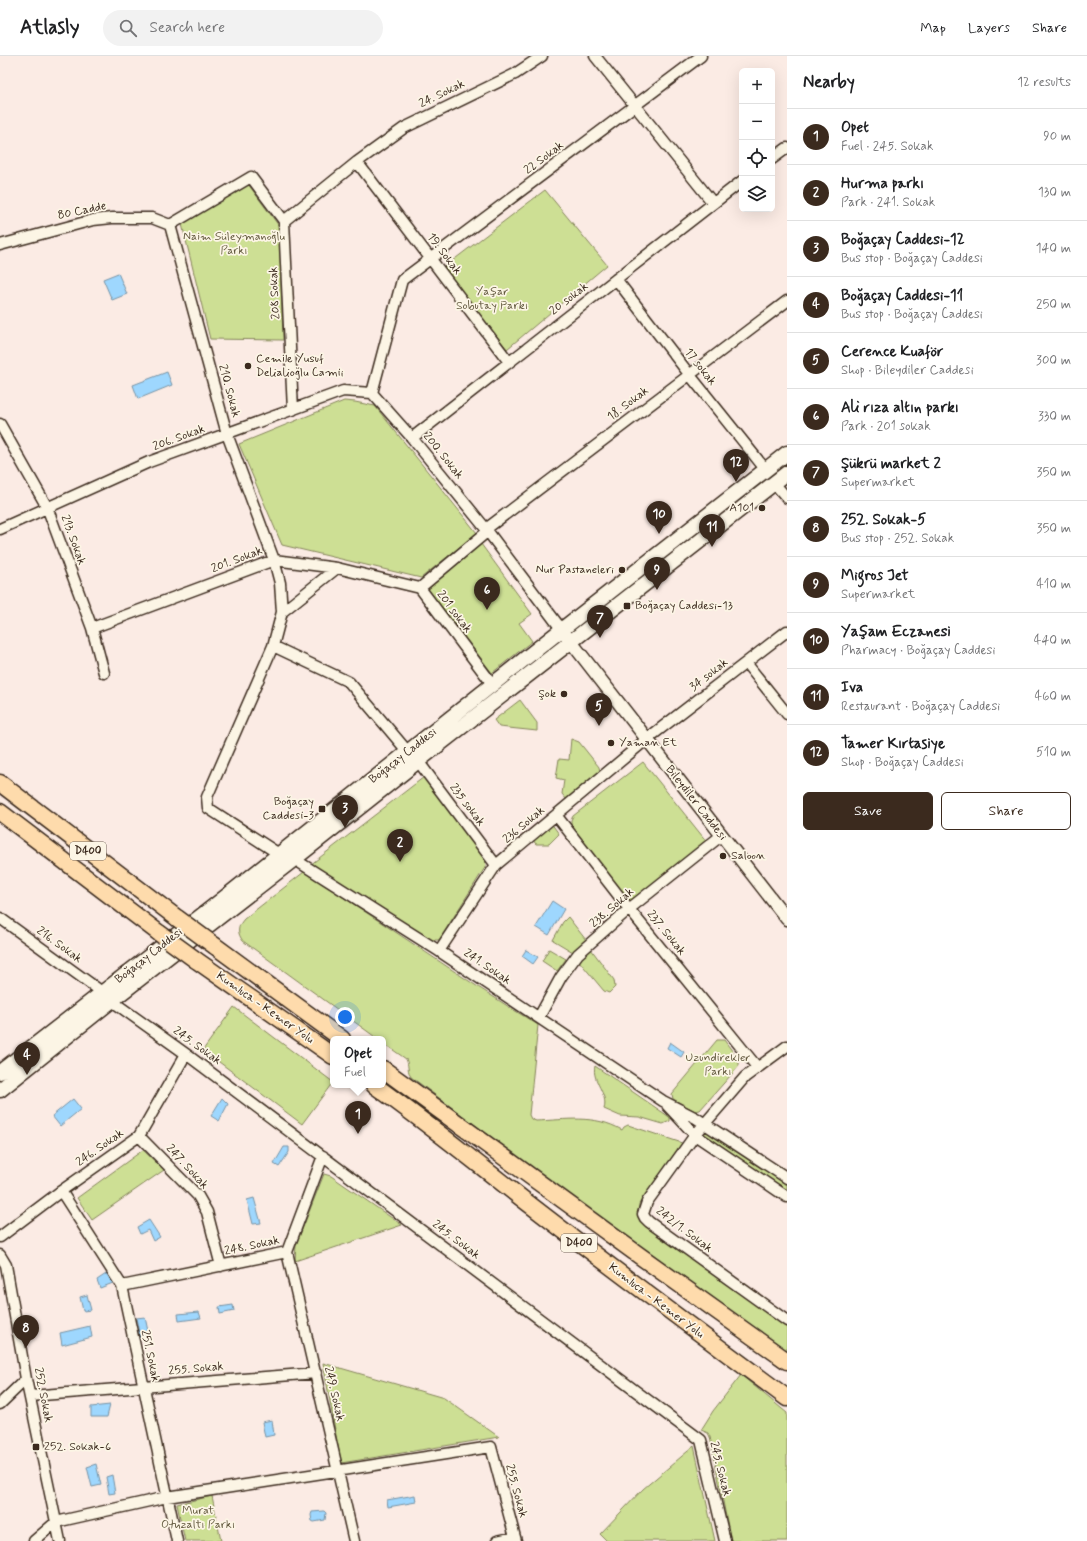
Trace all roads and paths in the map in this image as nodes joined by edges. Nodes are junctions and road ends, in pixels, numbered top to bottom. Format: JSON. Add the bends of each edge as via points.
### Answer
{"nodes":[{"id":1,"x":542,"y":56,"type":"edge"},
{"id":2,"x":595,"y":56,"type":"edge"},
{"id":3,"x":701,"y":56,"type":"edge"},
{"id":4,"x":635,"y":105,"type":"junction"},
{"id":5,"x":787,"y":148,"type":"edge"},
{"id":6,"x":775,"y":157,"type":"edge"},
{"id":7,"x":357,"y":162,"type":"junction"},
{"id":8,"x":739,"y":183,"type":"edge"},
{"id":9,"x":713,"y":203,"type":"junction"},
{"id":10,"x":284,"y":221,"type":"junction"},
{"id":11,"x":170,"y":225,"type":"junction"},
{"id":12,"x":0,"y":245,"type":"edge"},
{"id":13,"x":431,"y":258,"type":"junction"},
{"id":14,"x":616,"y":279,"type":"junction"},
{"id":15,"x":787,"y":301,"type":"edge"},
{"id":16,"x":509,"y":362,"type":"junction"},
{"id":17,"x":689,"y":374,"type":"junction"},
{"id":18,"x":372,"y":393,"type":"junction"},
{"id":19,"x":293,"y":410,"type":"junction"},
{"id":20,"x":0,"y":424,"type":"edge"},
{"id":21,"x":227,"y":434,"type":"junction"},
{"id":22,"x":412,"y":438,"type":"junction"},
{"id":23,"x":787,"y":453,"type":"edge"},
{"id":24,"x":766,"y":470,"type":"junction"},
{"id":25,"x":787,"y":473,"type":"edge"},
{"id":26,"x":774,"y":483,"type":"junction"},
{"id":27,"x":787,"y":498,"type":"edge"},
{"id":28,"x":47,"y":507,"type":"junction"},
{"id":29,"x":0,"y":529,"type":"edge"},
{"id":30,"x":487,"y":530,"type":"junction"},
{"id":31,"x":274,"y":560,"type":"junction"},
{"id":32,"x":337,"y":568,"type":"junction"},
{"id":33,"x":420,"y":588,"type":"junction"},
{"id":34,"x":282,"y":612,"type":"junction"},
{"id":35,"x":92,"y":628,"type":"junction"},
{"id":36,"x":562,"y":630,"type":"junction"},
{"id":37,"x":787,"y":631,"type":"edge"},
{"id":38,"x":571,"y":641,"type":"junction"},
{"id":39,"x":273,"y":646,"type":"junction"},
{"id":40,"x":746,"y":663,"type":"junction"},
{"id":41,"x":104,"y":673,"type":"dead end"},
{"id":42,"x":492,"y":685,"type":"junction"},
{"id":43,"x":787,"y":714,"type":"edge"},
{"id":44,"x":647,"y":739,"type":"junction"},
{"id":45,"x":413,"y":756,"type":"junction"},
{"id":46,"x":0,"y":784,"type":"edge"},
{"id":47,"x":0,"y":812,"type":"edge"},
{"id":48,"x":556,"y":815,"type":"junction"},
{"id":49,"x":722,"y":836,"type":"junction"},
{"id":50,"x":279,"y":854,"type":"junction"},
{"id":51,"x":294,"y":859,"type":"junction"},
{"id":52,"x":496,"y":865,"type":"junction"},
{"id":53,"x":629,"y":909,"type":"junction"},
{"id":54,"x":785,"y":912,"type":"edge"},
{"id":55,"x":0,"y":918,"type":"edge"},
{"id":56,"x":439,"y":951,"type":"junction"},
{"id":57,"x":107,"y":996,"type":"junction"},
{"id":58,"x":539,"y":1017,"type":"junction"},
{"id":59,"x":338,"y":1036,"type":"edge"},
{"id":60,"x":787,"y":1046,"type":"edge"},
{"id":61,"x":186,"y":1054,"type":"junction"},
{"id":62,"x":330,"y":1054,"type":"edge"},
{"id":63,"x":757,"y":1067,"type":"junction"},
{"id":64,"x":386,"y":1071,"type":"edge"},
{"id":65,"x":0,"y":1072,"type":"edge"},
{"id":66,"x":378,"y":1088,"type":"edge"},
{"id":67,"x":0,"y":1090,"type":"edge"},
{"id":68,"x":663,"y":1101,"type":"junction"},
{"id":69,"x":704,"y":1124,"type":"junction"},
{"id":70,"x":695,"y":1135,"type":"junction"},
{"id":71,"x":139,"y":1136,"type":"junction"},
{"id":72,"x":323,"y":1156,"type":"junction"},
{"id":73,"x":787,"y":1178,"type":"edge"},
{"id":74,"x":61,"y":1191,"type":"junction"},
{"id":75,"x":787,"y":1197,"type":"edge"},
{"id":76,"x":0,"y":1237,"type":"edge"},
{"id":77,"x":287,"y":1252,"type":"junction"},
{"id":78,"x":0,"y":1255,"type":"edge"},
{"id":79,"x":221,"y":1266,"type":"junction"},
{"id":80,"x":122,"y":1286,"type":"junction"},
{"id":81,"x":787,"y":1321,"type":"edge"},
{"id":82,"x":787,"y":1361,"type":"edge"},
{"id":83,"x":316,"y":1373,"type":"junction"},
{"id":84,"x":26,"y":1379,"type":"junction"},
{"id":85,"x":143,"y":1386,"type":"junction"},
{"id":86,"x":30,"y":1396,"type":"junction"},
{"id":87,"x":787,"y":1398,"type":"edge"},
{"id":88,"x":0,"y":1404,"type":"edge"},
{"id":89,"x":338,"y":1472,"type":"junction"},
{"id":90,"x":167,"y":1497,"type":"junction"},
{"id":91,"x":56,"y":1522,"type":"junction"},
{"id":92,"x":515,"y":1539,"type":"edge"},
{"id":93,"x":34,"y":1541,"type":"edge"},
{"id":94,"x":60,"y":1541,"type":"edge"},
{"id":95,"x":177,"y":1541,"type":"edge"},
{"id":96,"x":354,"y":1541,"type":"edge"},
{"id":97,"x":497,"y":1541,"type":"edge"},
{"id":98,"x":725,"y":1541,"type":"edge"}],
"edges":[{"from":1,"to":7,"type":"street","name":"24. Sokak","via":[[515,74],[404,128]]},
{"from":2,"to":4,"type":"street"},
{"from":3,"to":4,"type":"street","name":"22 Sokak"},
{"from":4,"to":9,"type":"street"},
{"from":4,"to":13,"type":"street","name":"22 Sokak"},
{"from":5,"to":6,"type":"street"},
{"from":7,"to":10,"type":"street"},
{"from":7,"to":13,"type":"street","name":"19. Sokak"},
{"from":8,"to":9,"type":"street","name":"20 sokak"},
{"from":9,"to":14,"type":"street","name":"20 sokak"},
{"from":10,"to":11,"type":"street","via":[[251,177]]},
{"from":10,"to":19,"type":"street","name":"208 Sokak"},
{"from":11,"to":12,"type":"street","name":"80 Cadde","via":[[152,218],[93,220]]},
{"from":11,"to":21,"type":"street","name":"210. Sokak"},
{"from":13,"to":16,"type":"street","name":"19. Sokak"},
{"from":13,"to":18,"type":"street","name":"22 Sokak","via":[[402,280]]},
{"from":14,"to":16,"type":"street","name":"20 sokak"},
{"from":14,"to":17,"type":"street","name":"17 sokak"},
{"from":15,"to":17,"type":"street","name":"18. Sokak"},
{"from":16,"to":22,"type":"street","name":"20 sokak"},
{"from":17,"to":24,"type":"street","name":"17 sokak"},
{"from":17,"to":30,"type":"street","name":"18. Sokak"},
{"from":18,"to":19,"type":"street","name":"206. Sokak","via":[[343,391]]},
{"from":18,"to":22,"type":"street","name":"200. Sokak"},
{"from":19,"to":21,"type":"street","name":"206. Sokak"},
{"from":20,"to":28,"type":"street","name":"213. Sokak"},
{"from":21,"to":28,"type":"street","name":"206. Sokak","via":[[149,462]]},
{"from":21,"to":31,"type":"street","name":"210. Sokak"},
{"from":22,"to":30,"type":"street","name":"200. Sokak"},
{"from":23,"to":24,"type":"main road","name":"Boğaçay Caddesi"},
{"from":24,"to":36,"type":"main road","name":"Boğaçay Caddesi"},
{"from":25,"to":26,"type":"main road","name":"Boğaçay Caddesi"},
{"from":26,"to":27,"type":"street"},
{"from":26,"to":38,"type":"main road","name":"Boğaçay Caddesi"},
{"from":28,"to":29,"type":"street","name":"206. Sokak"},
{"from":28,"to":35,"type":"street","name":"213. Sokak"},
{"from":30,"to":33,"type":"street","name":"201 sokak"},
{"from":30,"to":36,"type":"street","name":"200. Sokak"},
{"from":31,"to":32,"type":"street","name":"201. Sokak"},
{"from":31,"to":34,"type":"street","name":"210. Sokak","via":[[280,583]]},
{"from":31,"to":35,"type":"street","name":"201. Sokak"},
{"from":32,"to":33,"type":"street","name":"201. Sokak"},
{"from":32,"to":34,"type":"street"},
{"from":33,"to":42,"type":"street","name":"201 sokak"},
{"from":34,"to":39,"type":"street","name":"210. Sokak"},
{"from":35,"to":41,"type":"street","name":"213. Sokak"},
{"from":36,"to":38,"type":"street","name":"Bileydiler Caddesi"},
{"from":36,"to":42,"type":"main road","name":"Boğaçay Caddesi"},
{"from":37,"to":40,"type":"street","name":"34 sokak"},
{"from":38,"to":44,"type":"street","name":"Bileydiler Caddesi"},
{"from":38,"to":45,"type":"main road","name":"Boğaçay Caddesi"},
{"from":39,"to":45,"type":"street","name":"235 sokak","via":[[349,682]]},
{"from":39,"to":50,"type":"street","name":"210. Sokak","via":[[207,798],[208,808]]},
{"from":40,"to":43,"type":"street"},
{"from":40,"to":44,"type":"street","name":"34 sokak"},
{"from":42,"to":45,"type":"main road","name":"Boğaçay Caddesi"},
{"from":44,"to":48,"type":"street","name":"236 Sokak"},
{"from":44,"to":49,"type":"street","name":"Bileydiler Caddesi"},
{"from":45,"to":50,"type":"main road","name":"Boğaçay Caddesi"},
{"from":45,"to":51,"type":"main road","name":"Boğaçay Caddesi"},
{"from":45,"to":52,"type":"street","name":"235 sokak"},
{"from":46,"to":59,"type":"highway","name":"Kumluca - Kemer Yolu","number":"D400","bridge":true},
{"from":47,"to":62,"type":"highway","name":"Kumluca - Kemer Yolu","number":"D400","bridge":true,"via":[[159,933]]},
{"from":48,"to":52,"type":"street","name":"236 Sokak"},
{"from":48,"to":53,"type":"street","name":"237. Sokak"},
{"from":49,"to":53,"type":"street","name":"238. Sokak"},
{"from":49,"to":54,"type":"street","name":"Bileydiler Caddesi"},
{"from":50,"to":57,"type":"main road","name":"Boğaçay Caddesi"},
{"from":51,"to":56,"type":"street","name":"241. Sokak"},
{"from":51,"to":57,"type":"main road","name":"Boğaçay Caddesi"},
{"from":52,"to":56,"type":"street","name":"236 Sokak"},
{"from":53,"to":58,"type":"street","name":"238. Sokak","via":[[574,959]]},
{"from":53,"to":63,"type":"street","name":"237. Sokak"},
{"from":55,"to":57,"type":"street","name":"216. Sokak"},
{"from":56,"to":58,"type":"street","name":"241. Sokak"},
{"from":57,"to":61,"type":"street","name":"245. Sokak"},
{"from":57,"to":65,"type":"main road","name":"Boğaçay Caddesi"},
{"from":57,"to":67,"type":"main road","name":"Boğaçay Caddesi"},
{"from":58,"to":68,"type":"street","name":"241. Sokak"},
{"from":60,"to":63,"type":"street"},
{"from":61,"to":71,"type":"street","name":"246. Sokak"},
{"from":61,"to":72,"type":"street","name":"245. Sokak"},
{"from":63,"to":69,"type":"street","via":[[737,1085]]},
{"from":64,"to":82,"type":"highway","number":"D400"},
{"from":66,"to":87,"type":"highway","name":"Kumluca - Kemer Yolu","number":"D400","via":[[600,1259]]},
{"from":68,"to":69,"type":"street","name":"241. Sokak"},
{"from":68,"to":70,"type":"street","name":"241. Sokak"},
{"from":69,"to":70,"type":"street"},
{"from":69,"to":73,"type":"street","name":"241. Sokak"},
{"from":70,"to":75,"type":"street","name":"241. Sokak"},
{"from":70,"to":81,"type":"street","name":"242/1. Sokak","via":[[647,1202],[643,1214],[645,1218]]},
{"from":71,"to":74,"type":"street","name":"246. Sokak"},
{"from":71,"to":79,"type":"street","name":"247. Sokak","via":[[198,1196],[207,1212]]},
{"from":72,"to":77,"type":"street","name":"248. Sokak"},
{"from":72,"to":98,"type":"street","name":"245. Sokak","via":[[701,1440]]},
{"from":74,"to":76,"type":"street","name":"246. Sokak"},
{"from":74,"to":80,"type":"street","name":"251. Sokak"},
{"from":77,"to":79,"type":"street","name":"248. Sokak"},
{"from":77,"to":83,"type":"street","name":"249. Sokak"},
{"from":78,"to":84,"type":"street","name":"252. Sokak","via":[[6,1264]]},
{"from":79,"to":80,"type":"street","name":"248. Sokak"},
{"from":80,"to":85,"type":"street","name":"251. Sokak"},
{"from":83,"to":85,"type":"street","name":"255. Sokak"},
{"from":83,"to":89,"type":"street","name":"249. Sokak"},
{"from":84,"to":86,"type":"street","name":"252. Sokak"},
{"from":84,"to":88,"type":"street"},
{"from":85,"to":86,"type":"street","name":"255. Sokak"},
{"from":85,"to":90,"type":"street","name":"251. Sokak"},
{"from":86,"to":91,"type":"street","name":"252. Sokak"},
{"from":89,"to":90,"type":"street"},
{"from":89,"to":92,"type":"street","name":"255. Sokak","via":[[492,1447]]},
{"from":89,"to":96,"type":"street","name":"249. Sokak"},
{"from":90,"to":91,"type":"street"},
{"from":90,"to":95,"type":"street","name":"251. Sokak"},
{"from":91,"to":93,"type":"street"},
{"from":91,"to":94,"type":"street","name":"252. Sokak"},
{"from":92,"to":97,"type":"street"}]}
